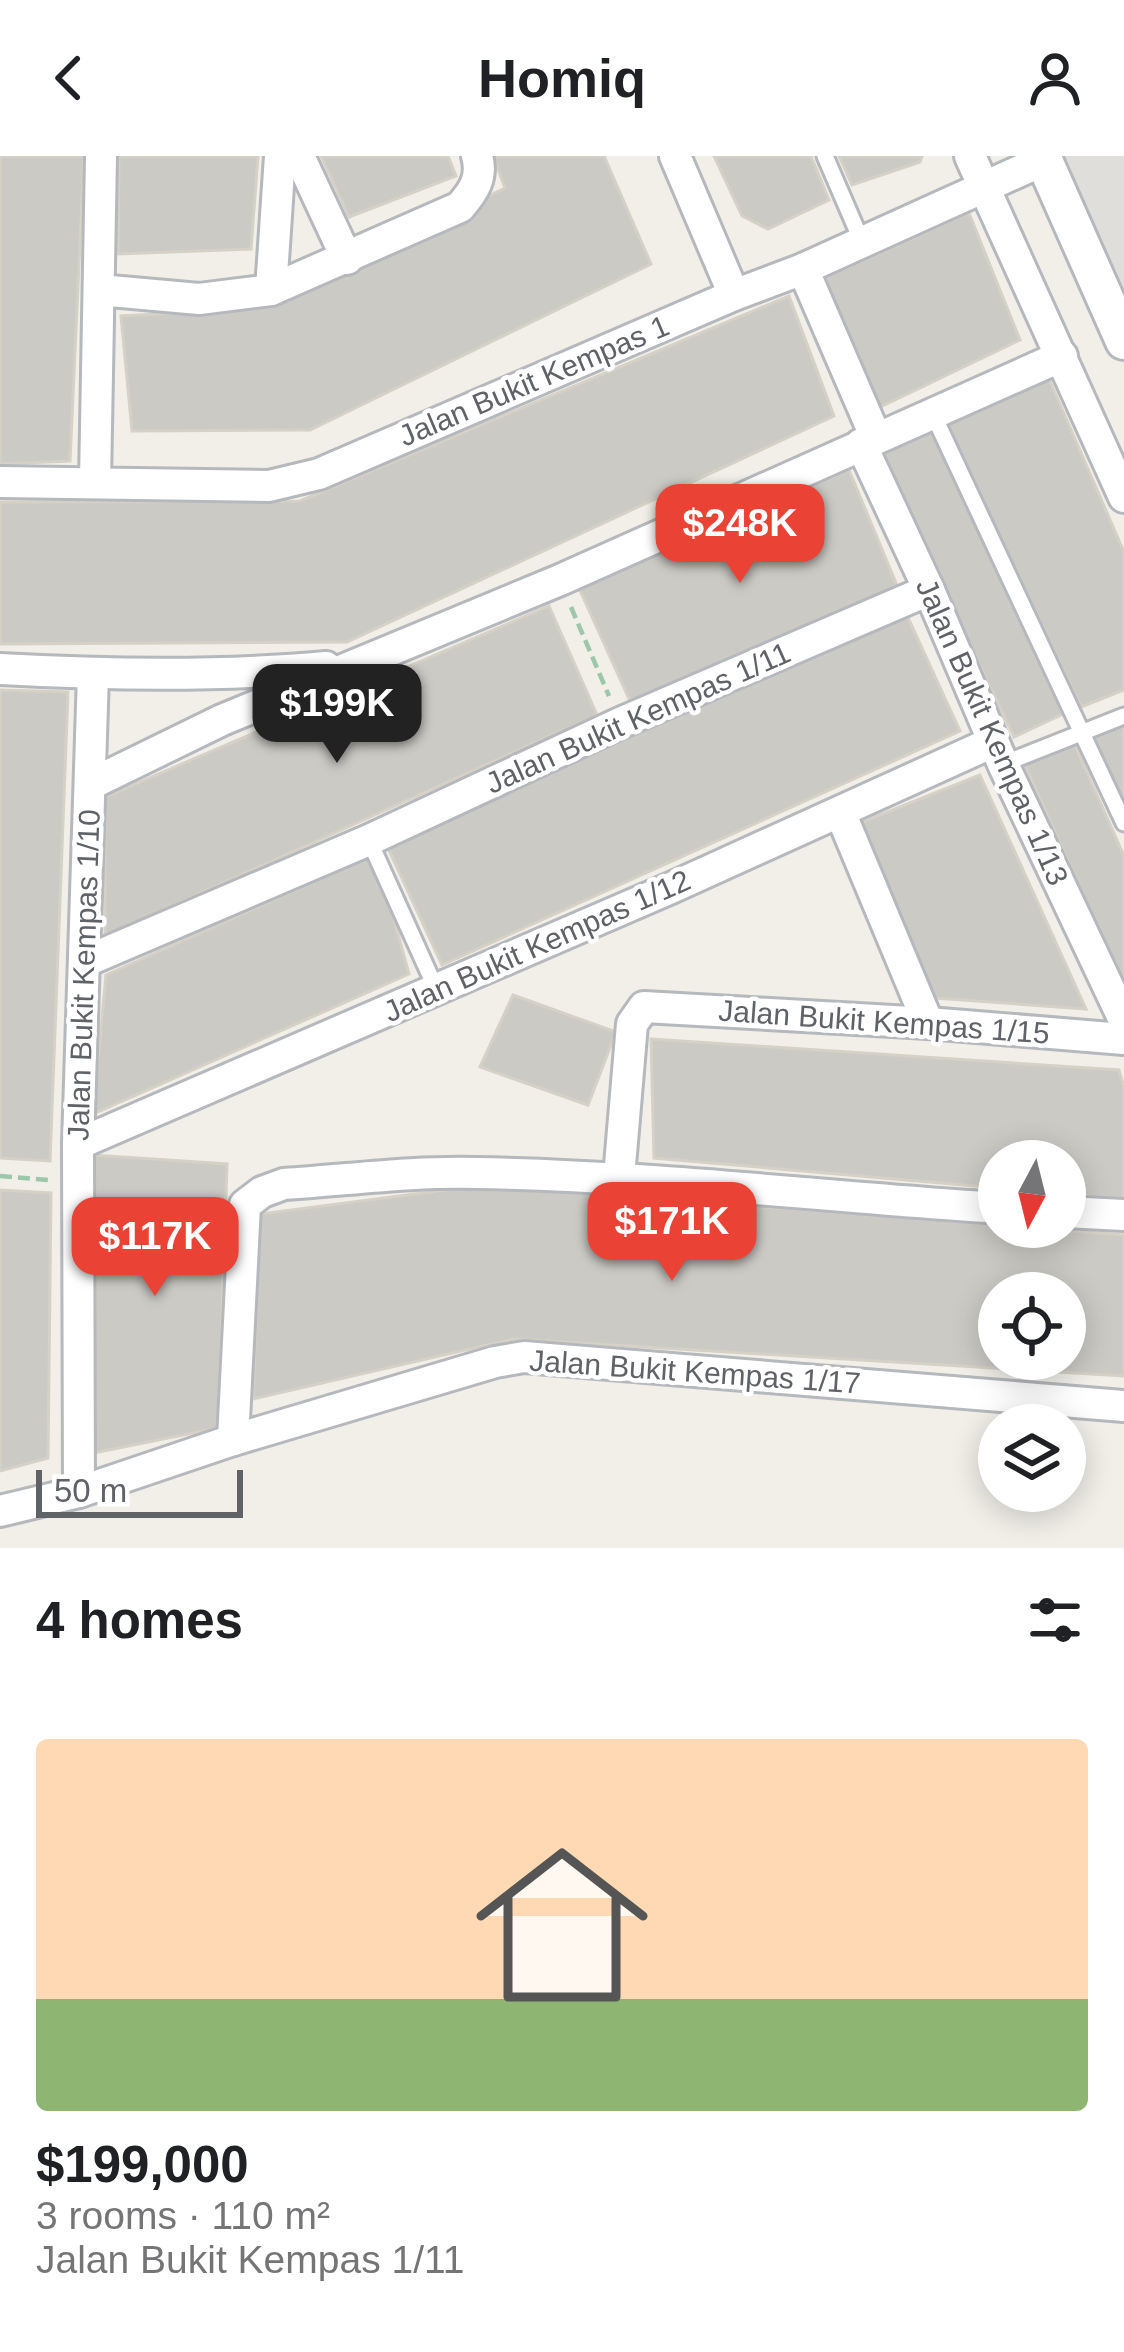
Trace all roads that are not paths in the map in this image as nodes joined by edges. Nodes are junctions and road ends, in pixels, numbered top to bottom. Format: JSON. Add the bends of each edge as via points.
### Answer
{"nodes":[{"id":1,"x":101,"y":156,"type":"edge"},
{"id":2,"x":280,"y":156,"type":"edge"},
{"id":3,"x":298,"y":156,"type":"edge"},
{"id":4,"x":477,"y":156,"type":"edge"},
{"id":5,"x":675,"y":156,"type":"edge"},
{"id":6,"x":825,"y":156,"type":"edge"},
{"id":7,"x":970,"y":156,"type":"edge"},
{"id":8,"x":1043,"y":158,"type":"edge"},
{"id":9,"x":984,"y":185,"type":"junction"},
{"id":10,"x":862,"y":242,"type":"junction"},
{"id":11,"x":347,"y":259,"type":"junction"},
{"id":12,"x":803,"y":269,"type":"junction"},
{"id":13,"x":99,"y":290,"type":"junction"},
{"id":14,"x":272,"y":290,"type":"junction"},
{"id":15,"x":734,"y":295,"type":"junction"},
{"id":16,"x":1124,"y":341,"type":"edge"},
{"id":17,"x":1062,"y":356,"type":"junction"},
{"id":18,"x":934,"y":414,"type":"junction"},
{"id":19,"x":868,"y":441,"type":"junction"},
{"id":20,"x":0,"y":482,"type":"edge"},
{"id":21,"x":95,"y":482,"type":"junction"},
{"id":22,"x":1124,"y":497,"type":"edge"},
{"id":23,"x":929,"y":590,"type":"junction"},
{"id":24,"x":356,"y":664,"type":"junction"},
{"id":25,"x":0,"y":669,"type":"edge"},
{"id":26,"x":93,"y":674,"type":"junction"},
{"id":27,"x":1124,"y":716,"type":"edge"},
{"id":28,"x":1082,"y":731,"type":"junction"},
{"id":29,"x":998,"y":753,"type":"junction"},
{"id":30,"x":91,"y":784,"type":"junction"},
{"id":31,"x":840,"y":812,"type":"junction"},
{"id":32,"x":1124,"y":824,"type":"edge"},
{"id":33,"x":369,"y":840,"type":"junction"},
{"id":34,"x":85,"y":962,"type":"junction"},
{"id":35,"x":437,"y":991,"type":"junction"},
{"id":36,"x":1124,"y":1020,"type":"edge"},
{"id":37,"x":928,"y":1023,"type":"junction"},
{"id":38,"x":1124,"y":1039,"type":"edge"},
{"id":39,"x":78,"y":1144,"type":"junction"},
{"id":40,"x":619,"y":1177,"type":"junction"},
{"id":41,"x":978,"y":1207,"type":"edge"},
{"id":42,"x":1086,"y":1213,"type":"edge"},
{"id":43,"x":1124,"y":1215,"type":"edge"},
{"id":44,"x":1124,"y":1406,"type":"edge"},
{"id":45,"x":233,"y":1440,"type":"junction"},
{"id":46,"x":79,"y":1492,"type":"junction"},
{"id":47,"x":0,"y":1511,"type":"edge"}],
"edges":[{"from":1,"to":13,"type":"street"},
{"from":2,"to":14,"type":"street"},
{"from":3,"to":11,"type":"street"},
{"from":4,"to":11,"type":"street","via":[[476,189],[460,207]]},
{"from":5,"to":15,"type":"street"},
{"from":6,"to":10,"type":"lane"},
{"from":7,"to":9,"type":"street"},
{"from":8,"to":9,"type":"street","name":"Jalan Bukit Kempas 1"},
{"from":8,"to":16,"type":"street"},
{"from":9,"to":10,"type":"street","name":"Jalan Bukit Kempas 1"},
{"from":9,"to":17,"type":"street"},
{"from":10,"to":12,"type":"street","name":"Jalan Bukit Kempas 1"},
{"from":11,"to":14,"type":"street"},
{"from":12,"to":15,"type":"street","name":"Jalan Bukit Kempas 1"},
{"from":12,"to":19,"type":"street","name":"Jalan Bukit Kempas 1/13"},
{"from":13,"to":14,"type":"street","via":[[199,299]]},
{"from":13,"to":21,"type":"street"},
{"from":15,"to":21,"type":"street","name":"Jalan Bukit Kempas 1","via":[[319,474],[269,486]]},
{"from":17,"to":18,"type":"street"},
{"from":17,"to":22,"type":"street"},
{"from":18,"to":19,"type":"street"},
{"from":18,"to":28,"type":"lane"},
{"from":19,"to":23,"type":"street","name":"Jalan Bukit Kempas 1/13"},
{"from":19,"to":24,"type":"street"},
{"from":20,"to":21,"type":"street","name":"Jalan Bukit Kempas 1"},
{"from":23,"to":29,"type":"street","name":"Jalan Bukit Kempas 1/13"},
{"from":23,"to":33,"type":"street","name":"Jalan Bukit Kempas 1/11"},
{"from":24,"to":26,"type":"street"},
{"from":24,"to":30,"type":"street"},
{"from":25,"to":26,"type":"street"},
{"from":26,"to":30,"type":"street","name":"Jalan Bukit Kempas 1/10"},
{"from":27,"to":28,"type":"lane"},
{"from":28,"to":29,"type":"lane"},
{"from":28,"to":32,"type":"lane"},
{"from":29,"to":31,"type":"street","name":"Jalan Bukit Kempas 1/12"},
{"from":29,"to":36,"type":"street","name":"Jalan Bukit Kempas 1/13"},
{"from":30,"to":34,"type":"street","name":"Jalan Bukit Kempas 1/10"},
{"from":31,"to":35,"type":"street","name":"Jalan Bukit Kempas 1/12"},
{"from":31,"to":37,"type":"street"},
{"from":33,"to":34,"type":"street","name":"Jalan Bukit Kempas 1/11"},
{"from":33,"to":35,"type":"lane"},
{"from":34,"to":39,"type":"street","name":"Jalan Bukit Kempas 1/10"},
{"from":35,"to":39,"type":"street","name":"Jalan Bukit Kempas 1/12"},
{"from":37,"to":38,"type":"street","name":"Jalan Bukit Kempas 1/15"},
{"from":37,"to":40,"type":"street","name":"Jalan Bukit Kempas 1/15","via":[[644,1007],[632,1024]]},
{"from":39,"to":46,"type":"street","name":"Jalan Bukit Kempas 1/10"},
{"from":40,"to":41,"type":"street"},
{"from":40,"to":45,"type":"street","via":[[470,1172],[262,1192],[244,1205]]},
{"from":42,"to":43,"type":"street"},
{"from":44,"to":45,"type":"street","name":"Jalan Bukit Kempas 1/17","via":[[524,1357]]},
{"from":45,"to":46,"type":"street","name":"Jalan Bukit Kempas 1/17"},
{"from":46,"to":47,"type":"street","name":"Jalan Bukit Kempas 1/17"}]}
